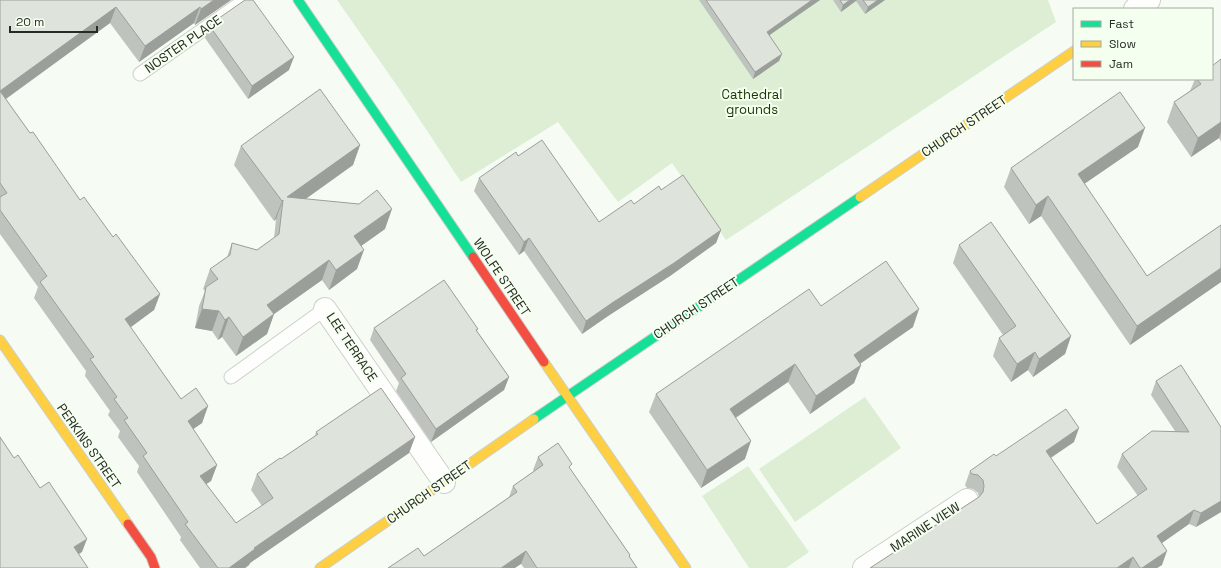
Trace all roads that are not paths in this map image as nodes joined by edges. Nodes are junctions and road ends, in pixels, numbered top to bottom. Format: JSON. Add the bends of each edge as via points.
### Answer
{"nodes":[{"id":1,"x":245,"y":0,"type":"edge"},
{"id":2,"x":298,"y":0,"type":"edge"},
{"id":3,"x":1149,"y":0,"type":"edge"},
{"id":4,"x":1137,"y":8,"type":"edge"},
{"id":5,"x":1073,"y":52,"type":"edge"},
{"id":6,"x":140,"y":74,"type":"dead end"},
{"id":7,"x":325,"y":309,"type":"joint"},
{"id":8,"x":0,"y":340,"type":"edge"},
{"id":9,"x":231,"y":377,"type":"dead end"},
{"id":10,"x":568,"y":396,"type":"junction"},
{"id":11,"x":444,"y":482,"type":"junction"},
{"id":12,"x":967,"y":500,"type":"dead end"},
{"id":13,"x":155,"y":568,"type":"edge"},
{"id":14,"x":320,"y":568,"type":"edge"},
{"id":15,"x":686,"y":568,"type":"edge"},
{"id":16,"x":864,"y":568,"type":"edge"}],
"edges":[{"from":1,"to":6,"type":"lane","name":"NOSTER PLACE"},
{"from":2,"to":10,"type":"street","name":"WOLFE STREET"},
{"from":3,"to":4,"type":"street"},
{"from":5,"to":10,"type":"street","name":"CHURCH STREET"},
{"from":7,"to":9,"type":"lane","name":"LEE TERRACE"},
{"from":7,"to":11,"type":"street","name":"LEE TERRACE"},
{"from":8,"to":13,"type":"street","name":"PERKINS STREET","via":[[151,557]]},
{"from":10,"to":11,"type":"street","name":"CHURCH STREET"},
{"from":10,"to":15,"type":"street","name":"WOLFE STREET"},
{"from":11,"to":14,"type":"street","name":"CHURCH STREET"},
{"from":12,"to":16,"type":"street","name":"MARINE VIEW"}]}
